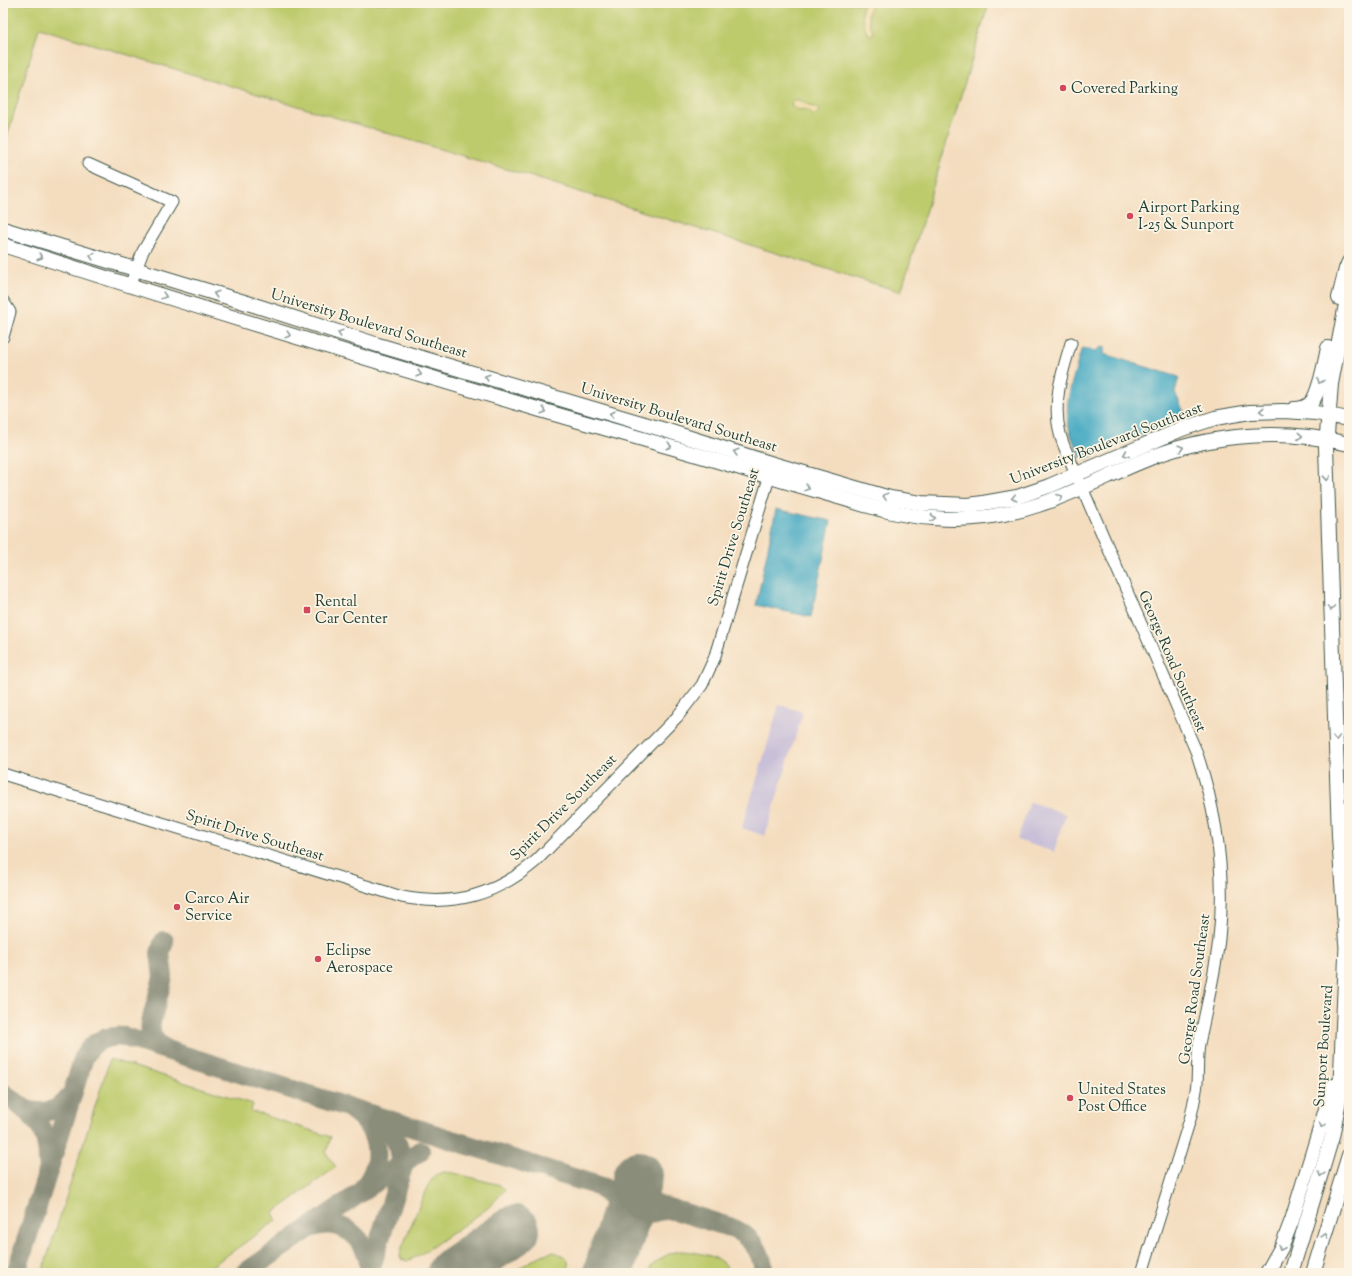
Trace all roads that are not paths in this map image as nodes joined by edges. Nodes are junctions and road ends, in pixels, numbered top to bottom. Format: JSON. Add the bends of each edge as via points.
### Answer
{"nodes":[{"id":1,"x":88,"y":164,"type":"dead end"},
{"id":2,"x":3,"y":229,"type":"edge"},
{"id":3,"x":3,"y":245,"type":"edge"},
{"id":4,"x":1349,"y":262,"type":"edge"},
{"id":5,"x":136,"y":269,"type":"junction"},
{"id":6,"x":130,"y":286,"type":"junction"},
{"id":7,"x":1349,"y":288,"type":"edge"},
{"id":8,"x":3,"y":301,"type":"edge"},
{"id":9,"x":3,"y":337,"type":"edge"},
{"id":10,"x":1071,"y":343,"type":"dead end"},
{"id":11,"x":1283,"y":411,"type":"junction"},
{"id":12,"x":1329,"y":415,"type":"junction"},
{"id":13,"x":1349,"y":419,"type":"edge"},
{"id":14,"x":1326,"y":440,"type":"junction"},
{"id":15,"x":1349,"y":444,"type":"edge"},
{"id":16,"x":773,"y":464,"type":"junction"},
{"id":17,"x":769,"y":478,"type":"junction"},
{"id":18,"x":1079,"y":481,"type":"junction"},
{"id":19,"x":6,"y":776,"type":"edge"},
{"id":20,"x":1349,"y":888,"type":"edge"},
{"id":21,"x":1346,"y":943,"type":"junction"},
{"id":22,"x":1342,"y":1047,"type":"junction"},
{"id":23,"x":1349,"y":1155,"type":"edge"},
{"id":24,"x":1142,"y":1273,"type":"edge"},
{"id":25,"x":1267,"y":1273,"type":"edge"},
{"id":26,"x":1291,"y":1273,"type":"edge"},
{"id":27,"x":1313,"y":1273,"type":"edge"}],
"edges":[{"from":1,"to":5,"type":"street","via":[[172,202],[154,231]]},
{"from":5,"to":2,"type":"main road","name":"University Boulevard Southeast","one_way":true},
{"from":3,"to":6,"type":"main road","name":"University Boulevard Southeast","one_way":true},
{"from":4,"to":11,"type":"main road","one_way":true,"via":[[1323,374],[1316,392],[1311,403],[1306,406]]},
{"from":5,"to":6,"type":"street"},
{"from":16,"to":5,"type":"main road","name":"University Boulevard Southeast","one_way":true},
{"from":6,"to":17,"type":"main road","name":"University Boulevard Southeast","one_way":true},
{"from":7,"to":12,"type":"main road","via":[[1331,384]]},
{"from":8,"to":9,"type":"street","via":[[10,312]]},
{"from":10,"to":18,"type":"street","name":"George Road Southeast","via":[[1060,380],[1056,412],[1062,439]]},
{"from":11,"to":12,"type":"main road","name":"University Boulevard Southeast"},
{"from":11,"to":18,"type":"main road","name":"University Boulevard Southeast","one_way":true,"via":[[1250,412],[1198,423]]},
{"from":12,"to":13,"type":"main road","name":"University Boulevard Southeast"},
{"from":12,"to":14,"type":"main road"},
{"from":14,"to":15,"type":"main road","name":"University Boulevard Southeast"},
{"from":18,"to":14,"type":"main road","name":"University Boulevard Southeast","one_way":true,"via":[[1212,441],[1270,435]]},
{"from":14,"to":21,"type":"main road","one_way":true},
{"from":16,"to":17,"type":"main road","name":"Spirit Drive Southeast"},
{"from":18,"to":16,"type":"main road","name":"University Boulevard Southeast","one_way":true,"via":[[983,503],[944,505],[890,498]]},
{"from":17,"to":18,"type":"main road","name":"University Boulevard Southeast","one_way":true,"via":[[887,511],[936,519],[1002,514],[1038,506]]},
{"from":17,"to":19,"type":"street","name":"Spirit Drive Southeast","via":[[714,659],[702,685],[677,716],[536,861],[498,887],[470,897],[443,901],[415,900]]},
{"from":18,"to":24,"type":"street","name":"George Road Southeast","via":[[1196,751],[1212,807],[1219,851],[1219,940],[1199,1046],[1196,1092],[1191,1116]]},
{"from":20,"to":21,"type":"main road","name":"Sunport Boulevard"},
{"from":21,"to":22,"type":"main road","name":"Sunport Boulevard"},
{"from":22,"to":25,"type":"main road","one_way":true,"via":[[1331,1097],[1294,1214],[1282,1246]]},
{"from":22,"to":26,"type":"main road","name":"Sunport Boulevard","one_way":true,"via":[[1340,1095],[1332,1137]]},
{"from":27,"to":23,"type":"main road","one_way":true}]}
